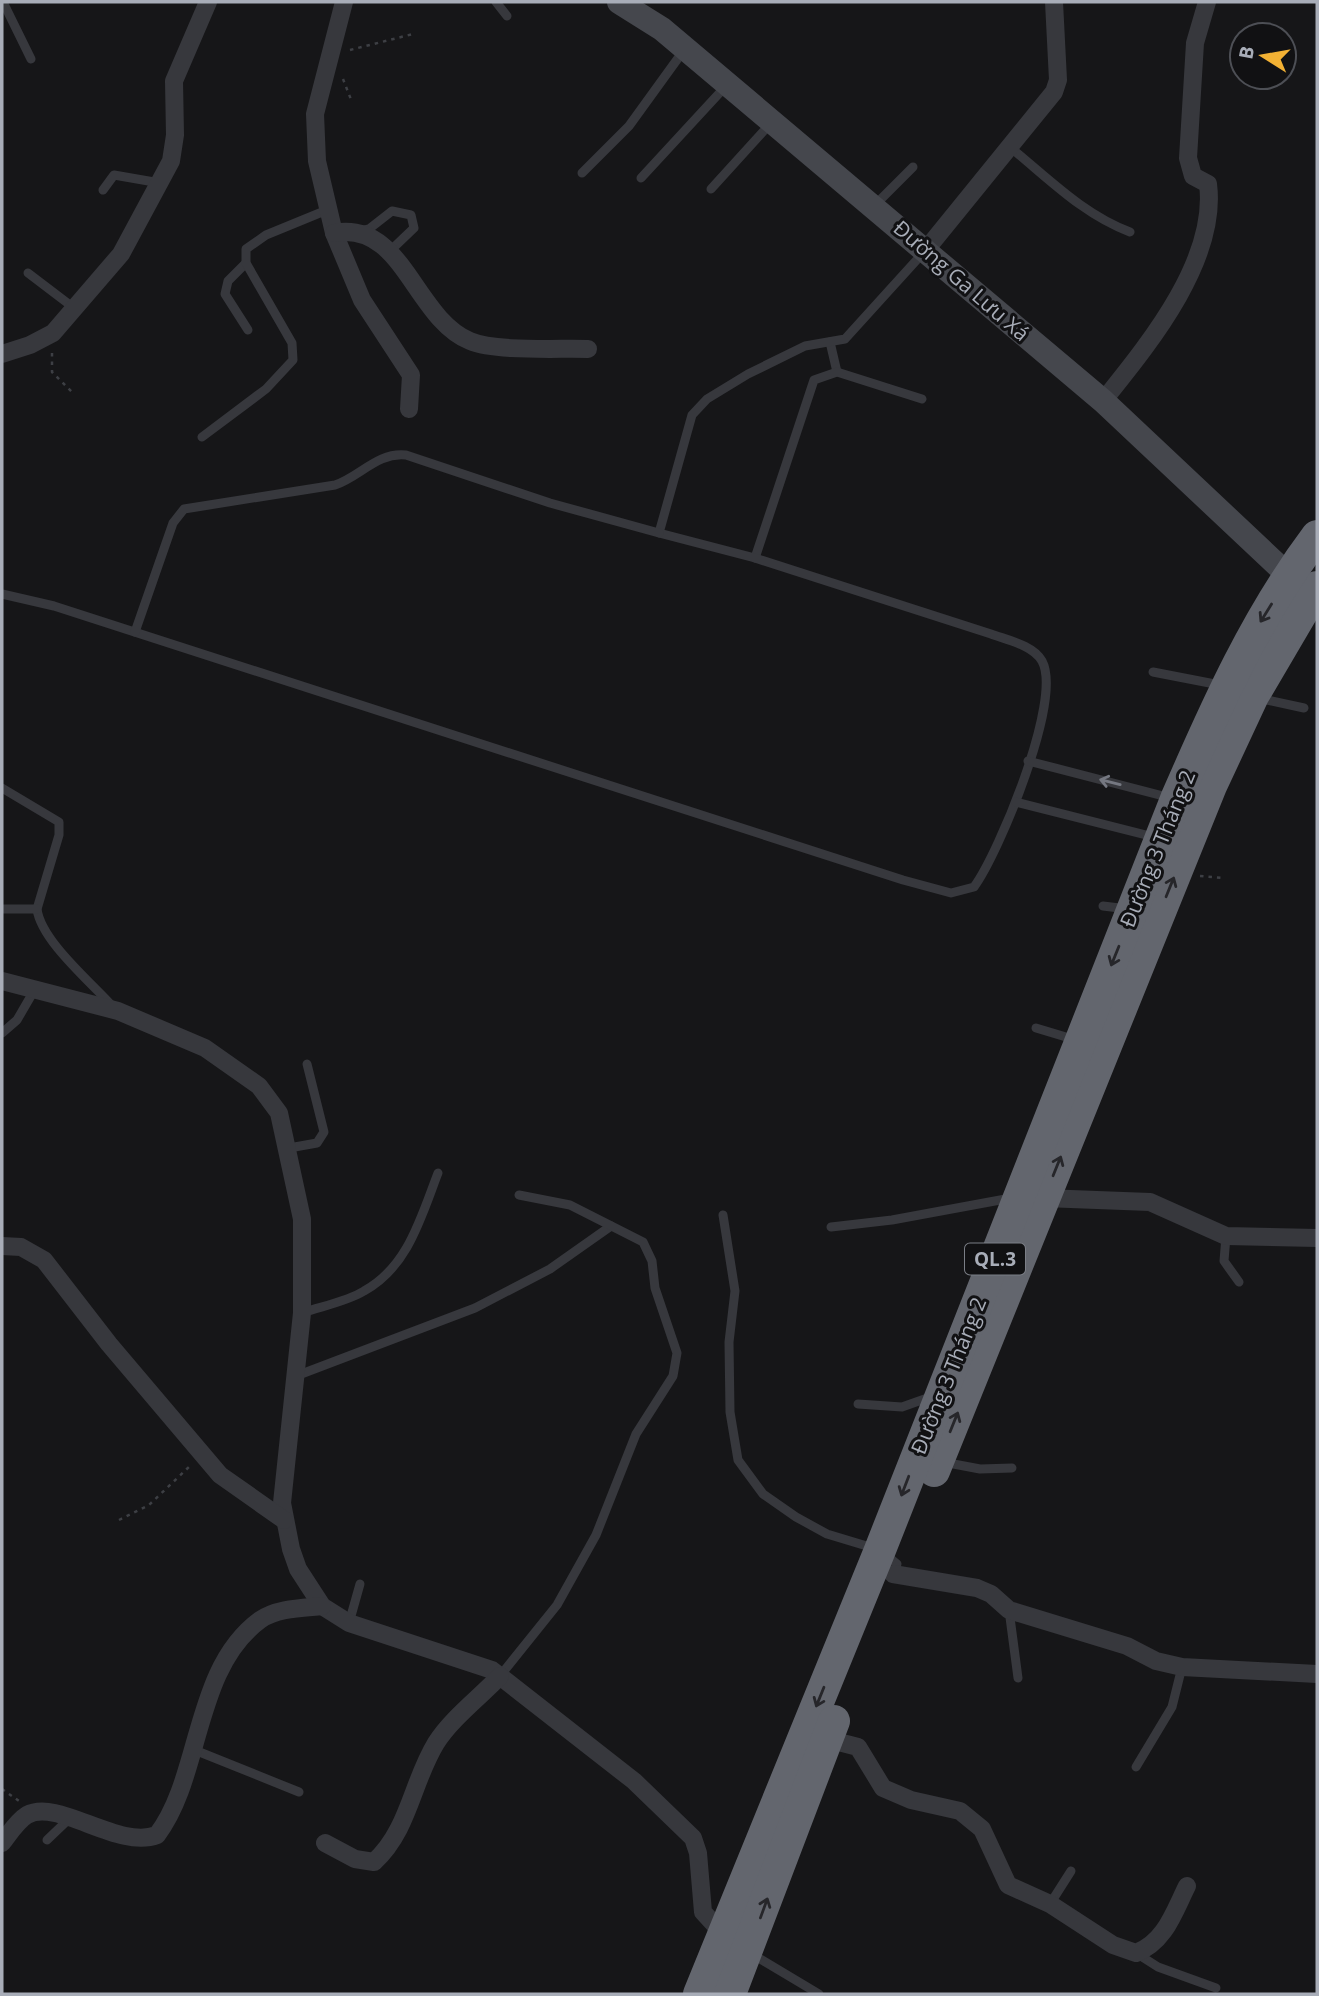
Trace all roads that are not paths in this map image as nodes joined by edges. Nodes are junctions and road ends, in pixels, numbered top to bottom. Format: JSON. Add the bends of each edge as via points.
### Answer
{"nodes":[{"id":1,"x":3,"y":2,"type":"edge"},
{"id":2,"x":208,"y":2,"type":"edge"},
{"id":3,"x":344,"y":2,"type":"edge"},
{"id":4,"x":496,"y":2,"type":"edge"},
{"id":5,"x":619,"y":2,"type":"edge"},
{"id":6,"x":1054,"y":2,"type":"edge"},
{"id":7,"x":1207,"y":2,"type":"edge"},
{"id":8,"x":508,"y":16,"type":"dead end"},
{"id":9,"x":6,"y":20,"type":"edge"},
{"id":10,"x":685,"y":48,"type":"junction"},
{"id":11,"x":31,"y":59,"type":"dead end"},
{"id":12,"x":727,"y":86,"type":"junction"},
{"id":13,"x":771,"y":123,"type":"junction"},
{"id":14,"x":1011,"y":148,"type":"junction"},
{"id":15,"x":913,"y":167,"type":"dead end"},
{"id":16,"x":582,"y":173,"type":"dead end"},
{"id":17,"x":641,"y":178,"type":"dead end"},
{"id":18,"x":160,"y":183,"type":"junction"},
{"id":19,"x":712,"y":189,"type":"dead end"},
{"id":20,"x":103,"y":190,"type":"dead end"},
{"id":21,"x":874,"y":206,"type":"junction"},
{"id":22,"x":327,"y":210,"type":"junction"},
{"id":23,"x":359,"y":231,"type":"junction"},
{"id":24,"x":1130,"y":232,"type":"dead end"},
{"id":25,"x":334,"y":233,"type":"junction"},
{"id":26,"x":390,"y":251,"type":"junction"},
{"id":27,"x":925,"y":251,"type":"junction"},
{"id":28,"x":246,"y":263,"type":"junction"},
{"id":29,"x":28,"y":273,"type":"dead end"},
{"id":30,"x":70,"y":312,"type":"junction"},
{"id":31,"x":248,"y":330,"type":"dead end"},
{"id":32,"x":830,"y":342,"type":"junction"},
{"id":33,"x":588,"y":349,"type":"dead end"},
{"id":34,"x":2,"y":354,"type":"edge"},
{"id":35,"x":837,"y":372,"type":"junction"},
{"id":36,"x":922,"y":399,"type":"dead end"},
{"id":37,"x":1103,"y":401,"type":"junction"},
{"id":38,"x":408,"y":409,"type":"dead end"},
{"id":39,"x":202,"y":437,"type":"dead end"},
{"id":40,"x":659,"y":533,"type":"junction"},
{"id":41,"x":755,"y":558,"type":"junction"},
{"id":42,"x":1309,"y":566,"type":"edge"},
{"id":43,"x":2,"y":594,"type":"edge"},
{"id":44,"x":135,"y":632,"type":"junction"},
{"id":45,"x":1153,"y":672,"type":"dead end"},
{"id":46,"x":1239,"y":691,"type":"junction"},
{"id":47,"x":1304,"y":708,"type":"dead end"},
{"id":48,"x":1028,"y":761,"type":"junction"},
{"id":49,"x":2,"y":788,"type":"edge"},
{"id":50,"x":1176,"y":799,"type":"junction"},
{"id":51,"x":1016,"y":802,"type":"junction"},
{"id":52,"x":1160,"y":839,"type":"junction"},
{"id":53,"x":2,"y":909,"type":"edge"},
{"id":54,"x":37,"y":909,"type":"junction"},
{"id":55,"x":2,"y":981,"type":"edge"},
{"id":56,"x":35,"y":989,"type":"junction"},
{"id":57,"x":118,"y":1012,"type":"junction"},
{"id":58,"x":1035,"y":1028,"type":"dead end"},
{"id":59,"x":2,"y":1033,"type":"edge"},
{"id":60,"x":1081,"y":1042,"type":"junction"},
{"id":61,"x":307,"y":1064,"type":"dead end"},
{"id":62,"x":289,"y":1148,"type":"junction"},
{"id":63,"x":438,"y":1173,"type":"dead end"},
{"id":64,"x":519,"y":1195,"type":"dead end"},
{"id":65,"x":1032,"y":1197,"type":"junction"},
{"id":66,"x":723,"y":1215,"type":"dead end"},
{"id":67,"x":611,"y":1226,"type":"junction"},
{"id":68,"x":831,"y":1227,"type":"dead end"},
{"id":69,"x":1226,"y":1236,"type":"junction"},
{"id":70,"x":1317,"y":1238,"type":"edge"},
{"id":71,"x":2,"y":1246,"type":"edge"},
{"id":72,"x":1239,"y":1282,"type":"dead end"},
{"id":73,"x":302,"y":1313,"type":"junction"},
{"id":74,"x":296,"y":1376,"type":"junction"},
{"id":75,"x":942,"y":1393,"type":"junction"},
{"id":76,"x":858,"y":1404,"type":"dead end"},
{"id":77,"x":938,"y":1462,"type":"junction"},
{"id":78,"x":1012,"y":1468,"type":"dead end"},
{"id":79,"x":284,"y":1520,"type":"junction"},
{"id":80,"x":890,"y":1563,"type":"junction"},
{"id":81,"x":360,"y":1584,"type":"dead end"},
{"id":82,"x":323,"y":1606,"type":"junction"},
{"id":83,"x":1009,"y":1610,"type":"junction"},
{"id":84,"x":349,"y":1623,"type":"junction"},
{"id":85,"x":1182,"y":1667,"type":"junction"},
{"id":86,"x":1317,"y":1674,"type":"edge"},
{"id":87,"x":500,"y":1676,"type":"junction"},
{"id":88,"x":1018,"y":1678,"type":"dead end"},
{"id":89,"x":827,"y":1739,"type":"junction"},
{"id":90,"x":190,"y":1749,"type":"junction"},
{"id":91,"x":1136,"y":1768,"type":"dead end"},
{"id":92,"x":299,"y":1792,"type":"dead end"},
{"id":93,"x":70,"y":1818,"type":"junction"},
{"id":94,"x":47,"y":1840,"type":"dead end"},
{"id":95,"x":2,"y":1843,"type":"edge"},
{"id":96,"x":325,"y":1843,"type":"dead end"},
{"id":97,"x":1071,"y":1871,"type":"dead end"},
{"id":98,"x":1186,"y":1886,"type":"dead end"},
{"id":99,"x":1050,"y":1904,"type":"junction"},
{"id":100,"x":736,"y":1943,"type":"junction"},
{"id":101,"x":1136,"y":1953,"type":"junction"},
{"id":102,"x":1216,"y":1988,"type":"dead end"},
{"id":103,"x":699,"y":1994,"type":"edge"},
{"id":104,"x":730,"y":1994,"type":"edge"},
{"id":105,"x":819,"y":1994,"type":"edge"}],
"edges":[{"from":1,"to":9,"type":"lane"},
{"from":2,"to":18,"type":"street","via":[[174,81],[173,154]]},
{"from":3,"to":22,"type":"street","via":[[314,126]]},
{"from":4,"to":8,"type":"lane"},
{"from":5,"to":10,"type":"street","name":"Đường Ga Lưu Xá"},
{"from":6,"to":14,"type":"street","via":[[1058,80],[1054,92]]},
{"from":7,"to":37,"type":"street","via":[[1195,43],[1188,158],[1194,176],[1208,184],[1202,241],[1160,330]]},
{"from":9,"to":11,"type":"lane"},
{"from":10,"to":12,"type":"street","name":"Đường Ga Lưu Xá"},
{"from":10,"to":16,"type":"lane","via":[[629,126]]},
{"from":12,"to":13,"type":"street","name":"Đường Ga Lưu Xá"},
{"from":12,"to":17,"type":"lane"},
{"from":13,"to":19,"type":"lane"},
{"from":13,"to":21,"type":"street","name":"Đường Ga Lưu Xá"},
{"from":14,"to":24,"type":"lane","via":[[1084,208],[1107,224]]},
{"from":14,"to":27,"type":"street"},
{"from":15,"to":21,"type":"lane"},
{"from":18,"to":20,"type":"lane","via":[[114,175]]},
{"from":18,"to":30,"type":"street","via":[[121,254]]},
{"from":21,"to":27,"type":"street","name":"Đường Ga Lưu Xá"},
{"from":22,"to":25,"type":"street"},
{"from":22,"to":28,"type":"lane","via":[[251,244],[246,249]]},
{"from":23,"to":25,"type":"street"},
{"from":23,"to":26,"type":"street"},
{"from":23,"to":26,"type":"lane","via":[[393,211],[411,215],[414,228]]},
{"from":25,"to":38,"type":"street","via":[[370,315],[411,375]]},
{"from":26,"to":33,"type":"street","via":[[430,308],[467,340],[485,345]]},
{"from":27,"to":32,"type":"lane","via":[[861,324],[845,339]]},
{"from":27,"to":37,"type":"street","name":"Đường Ga Lưu Xá"},
{"from":28,"to":31,"type":"lane","via":[[228,281],[225,294]]},
{"from":28,"to":39,"type":"lane","via":[[292,343],[293,360],[266,389]]},
{"from":29,"to":30,"type":"lane"},
{"from":30,"to":34,"type":"street","via":[[48,337]]},
{"from":32,"to":35,"type":"lane"},
{"from":32,"to":40,"type":"lane","via":[[804,346],[748,373],[707,399],[692,415]]},
{"from":35,"to":36,"type":"lane"},
{"from":35,"to":41,"type":"lane","via":[[814,380]]},
{"from":37,"to":42,"type":"street","name":"Đường Ga Lưu Xá"},
{"from":40,"to":41,"type":"lane"},
{"from":40,"to":44,"type":"lane","via":[[393,454],[335,485],[184,509],[173,523]]},
{"from":41,"to":48,"type":"lane","via":[[1029,649],[1042,660],[1048,679]]},
{"from":42,"to":46,"type":"highway","name":"Đường 3 Tháng 2","number":"QL.3"},
{"from":43,"to":44,"type":"lane"},
{"from":44,"to":51,"type":"lane","via":[[951,893],[974,887],[987,869]]},
{"from":45,"to":46,"type":"lane"},
{"from":46,"to":47,"type":"lane"},
{"from":46,"to":50,"type":"highway","name":"Đường 3 Tháng 2","number":"QL.3"},
{"from":65,"to":46,"type":"highway","name":"Đường 3 Tháng 2","number":"QL.3","one_way":true,"via":[[1211,786]]},
{"from":50,"to":48,"type":"lane","one_way":true},
{"from":48,"to":51,"type":"lane"},
{"from":49,"to":54,"type":"lane","via":[[59,822]]},
{"from":50,"to":52,"type":"highway","name":"Đường 3 Tháng 2","number":"QL.3"},
{"from":51,"to":52,"type":"lane"},
{"from":52,"to":60,"type":"highway","name":"Đường 3 Tháng 2","number":"QL.3","one_way":true,"via":[[1118,908]]},
{"from":53,"to":54,"type":"lane"},
{"from":54,"to":57,"type":"lane","via":[[42,927]]},
{"from":55,"to":56,"type":"street"},
{"from":56,"to":57,"type":"street"},
{"from":56,"to":59,"type":"lane","via":[[17,1020]]},
{"from":57,"to":62,"type":"street","via":[[205,1048],[259,1086],[279,1113]]},
{"from":58,"to":60,"type":"lane"},
{"from":60,"to":65,"type":"highway","name":"Đường 3 Tháng 2","number":"QL.3"},
{"from":61,"to":62,"type":"lane","via":[[324,1132],[317,1143]]},
{"from":62,"to":73,"type":"street","via":[[302,1219]]},
{"from":63,"to":73,"type":"lane","via":[[396,1267],[364,1292]]},
{"from":64,"to":67,"type":"lane","via":[[570,1205]]},
{"from":65,"to":68,"type":"lane"},
{"from":65,"to":69,"type":"street","via":[[1150,1202]]},
{"from":65,"to":75,"type":"highway","name":"Đường 3 Tháng 2","number":"QL.3"},
{"from":77,"to":65,"type":"highway","name":"Đường 3 Tháng 2","number":"QL.3","one_way":true},
{"from":66,"to":80,"type":"lane","via":[[735,1291],[729,1342],[730,1412],[738,1460],[764,1494],[796,1517]]},
{"from":67,"to":74,"type":"lane","via":[[550,1269],[475,1308]]},
{"from":67,"to":87,"type":"lane","via":[[643,1242],[652,1261],[655,1288],[677,1353],[673,1376],[636,1434],[596,1535],[557,1605]]},
{"from":69,"to":70,"type":"street"},
{"from":69,"to":72,"type":"lane","via":[[1224,1261]]},
{"from":71,"to":79,"type":"street","via":[[21,1247],[52,1268],[202,1454],[232,1485]]},
{"from":73,"to":74,"type":"street"},
{"from":74,"to":79,"type":"street"},
{"from":75,"to":76,"type":"lane","via":[[902,1407]]},
{"from":75,"to":80,"type":"highway","name":"Đường 3 Tháng 2","number":"QL.3","one_way":true},
{"from":77,"to":78,"type":"lane","via":[[980,1469]]},
{"from":77,"to":80,"type":"highway","name":"Đường 3 Tháng 2","number":"QL.3"},
{"from":79,"to":82,"type":"street","via":[[299,1569]]},
{"from":80,"to":83,"type":"street","via":[[977,1588]]},
{"from":80,"to":89,"type":"highway","name":"Đường 3 Tháng 2","number":"QL.3"},
{"from":80,"to":100,"type":"highway","name":"Đường 3 Tháng 2","number":"QL.3","one_way":true},
{"from":81,"to":84,"type":"lane"},
{"from":82,"to":84,"type":"street"},
{"from":82,"to":90,"type":"street","via":[[293,1608],[261,1619],[233,1648],[212,1688]]},
{"from":83,"to":85,"type":"street"},
{"from":83,"to":88,"type":"lane"},
{"from":84,"to":87,"type":"street"},
{"from":85,"to":86,"type":"street"},
{"from":85,"to":91,"type":"lane","via":[[1172,1707]]},
{"from":87,"to":96,"type":"street","via":[[437,1741],[386,1852],[374,1862],[355,1859]]},
{"from":87,"to":100,"type":"street","via":[[634,1781],[693,1838],[703,1912]]},
{"from":89,"to":99,"type":"street","via":[[858,1747],[883,1788],[896,1796],[960,1811],[982,1829],[1004,1881]]},
{"from":100,"to":89,"type":"highway","name":"Đường 3 Tháng 2","number":"QL.3","one_way":true},
{"from":90,"to":92,"type":"lane"},
{"from":90,"to":93,"type":"street","via":[[179,1792],[157,1835],[144,1840]]},
{"from":93,"to":94,"type":"lane"},
{"from":93,"to":95,"type":"street","via":[[29,1814]]},
{"from":97,"to":99,"type":"lane"},
{"from":98,"to":101,"type":"street","via":[[1161,1937],[1149,1949]]},
{"from":99,"to":101,"type":"street","via":[[1113,1945]]},
{"from":100,"to":103,"type":"highway","name":"Đường 3 Tháng 2","number":"QL.3"},
{"from":100,"to":104,"type":"highway","name":"Đường 3 Tháng 2","number":"QL.3"},
{"from":100,"to":105,"type":"lane"},
{"from":101,"to":102,"type":"lane","via":[[1158,1967]]}]}
